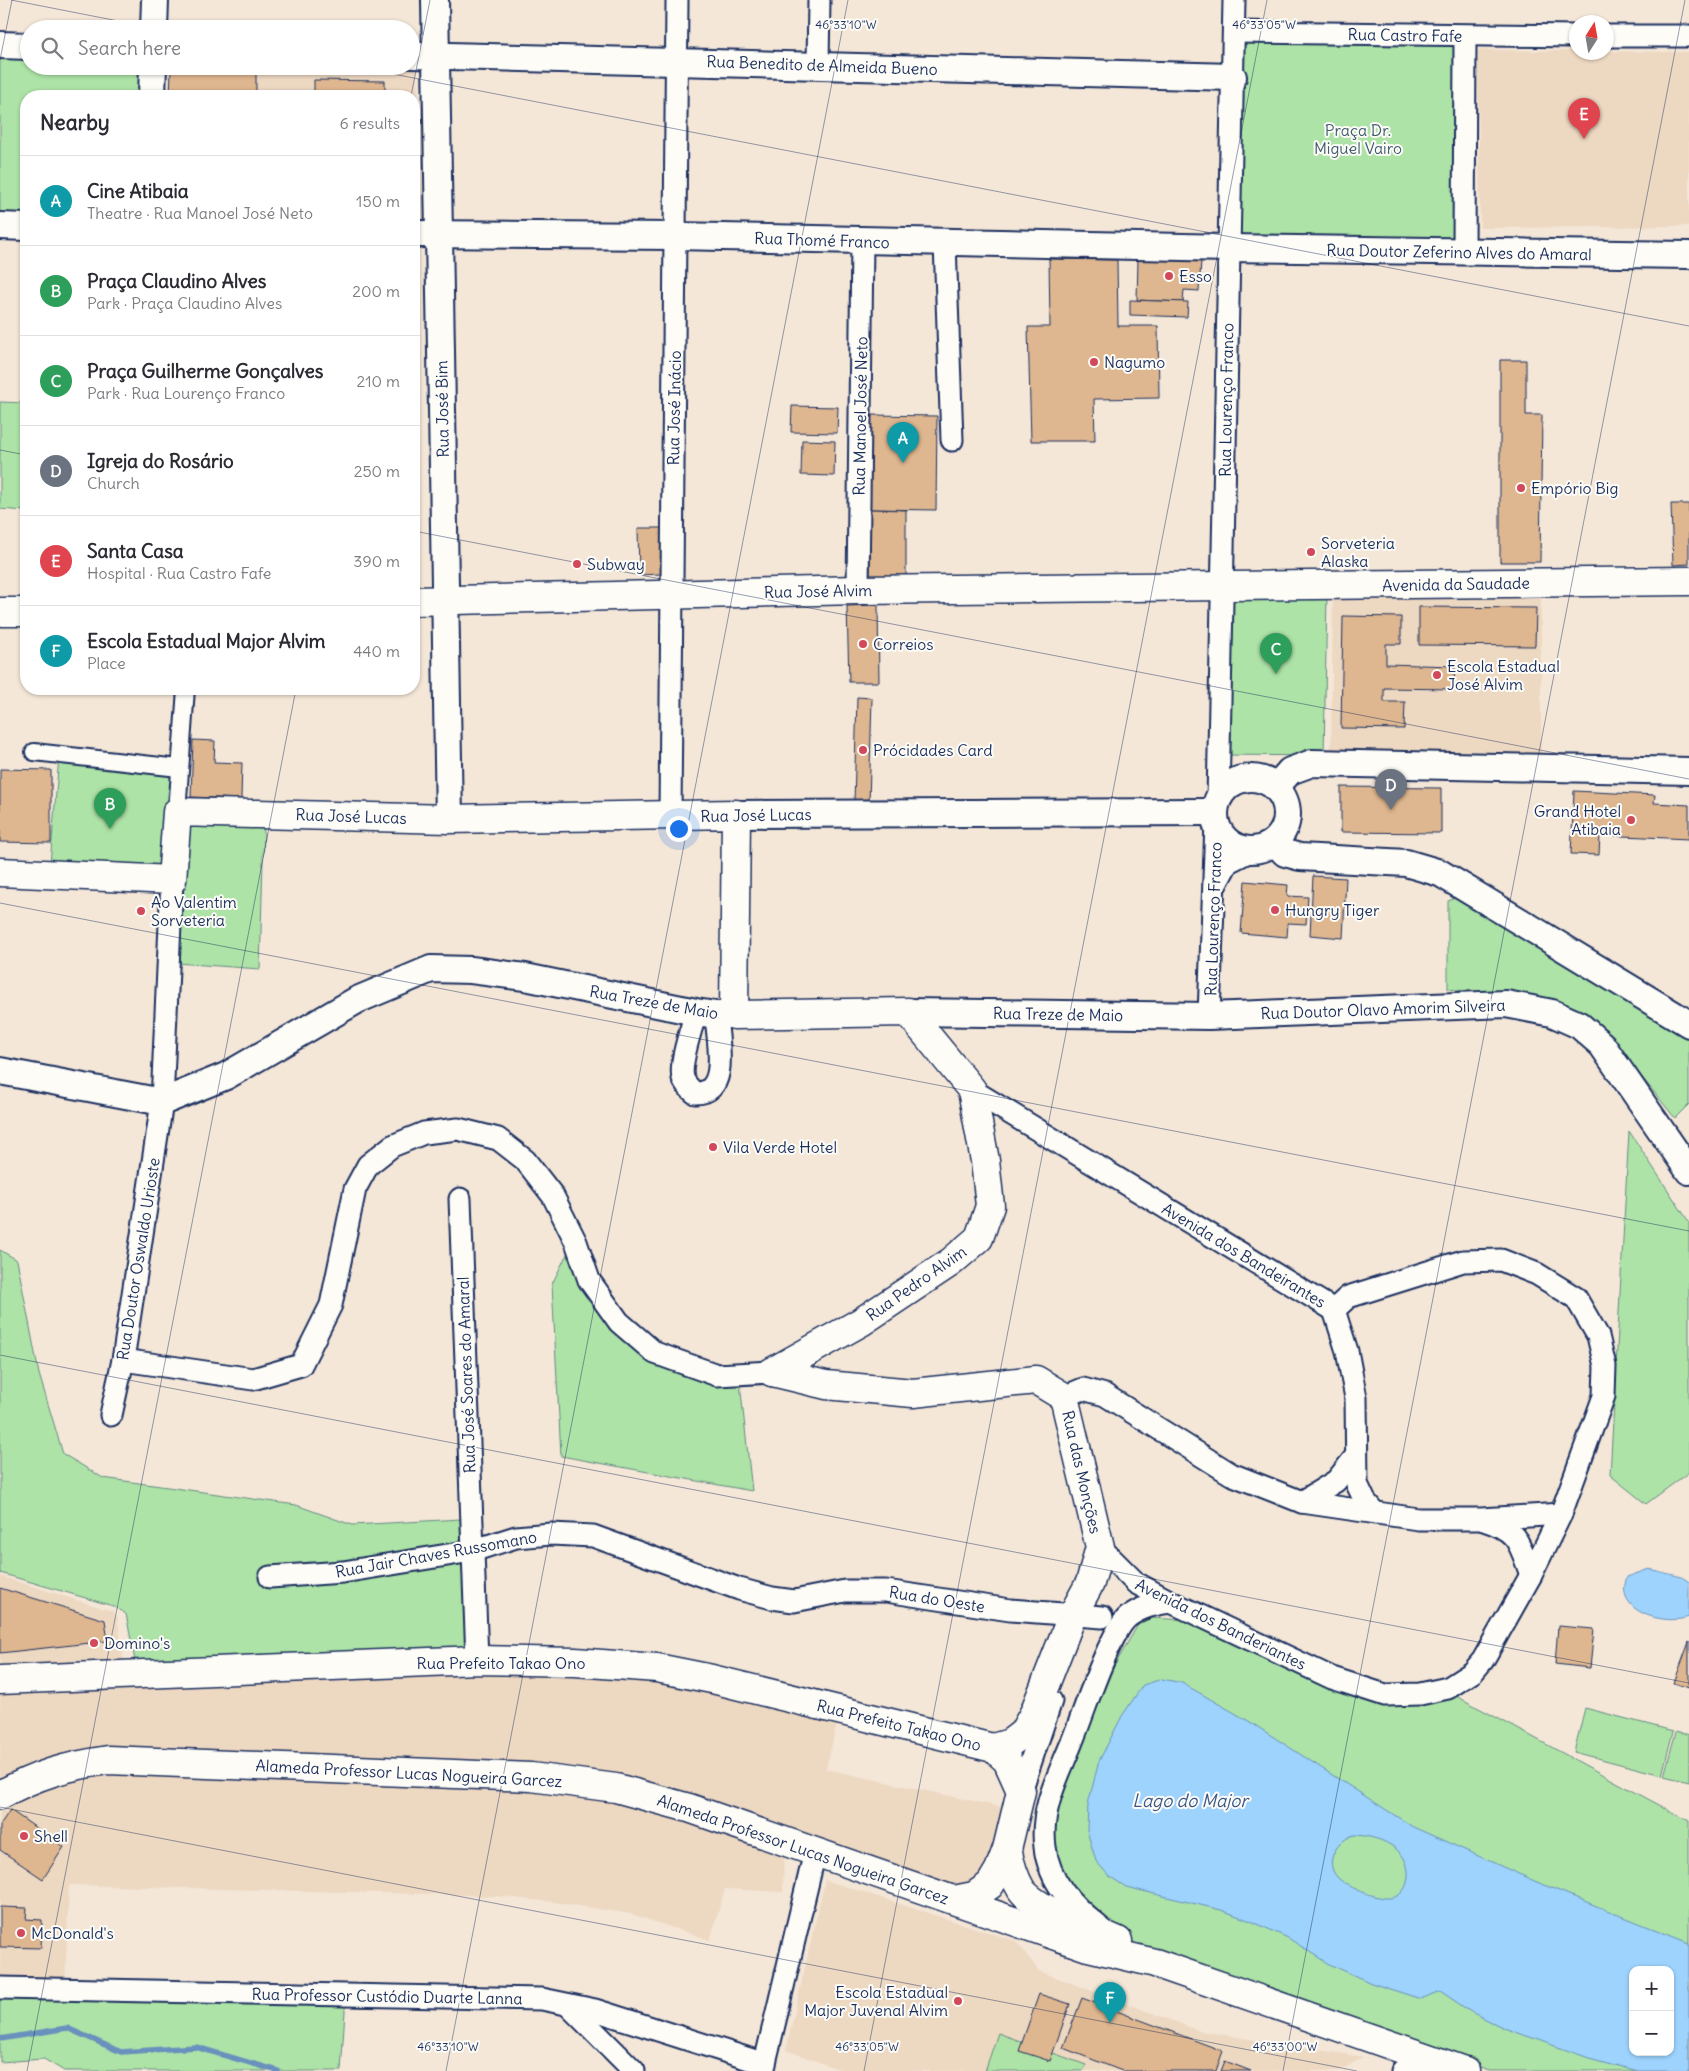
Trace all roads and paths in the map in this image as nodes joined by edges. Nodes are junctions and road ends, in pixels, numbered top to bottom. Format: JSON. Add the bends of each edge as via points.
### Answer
{"nodes":[{"id":1,"x":155,"y":0,"type":"edge"},
{"id":2,"x":436,"y":0,"type":"edge"},
{"id":3,"x":678,"y":0,"type":"edge"},
{"id":4,"x":819,"y":0,"type":"edge"},
{"id":5,"x":1234,"y":0,"type":"edge"},
{"id":6,"x":154,"y":20,"type":"edge"},
{"id":7,"x":1234,"y":32,"type":"junction"},
{"id":8,"x":1465,"y":36,"type":"junction"},
{"id":9,"x":1569,"y":36,"type":"edge"},
{"id":10,"x":1614,"y":36,"type":"edge"},
{"id":11,"x":1689,"y":36,"type":"edge"},
{"id":12,"x":0,"y":45,"type":"edge"},
{"id":13,"x":20,"y":46,"type":"edge"},
{"id":14,"x":424,"y":55,"type":"edge"},
{"id":15,"x":677,"y":61,"type":"junction"},
{"id":16,"x":818,"y":65,"type":"junction"},
{"id":17,"x":153,"y":75,"type":"edge"},
{"id":18,"x":1233,"y":77,"type":"junction"},
{"id":19,"x":152,"y":90,"type":"edge"},
{"id":20,"x":0,"y":226,"type":"edge"},
{"id":21,"x":20,"y":226,"type":"edge"},
{"id":22,"x":420,"y":234,"type":"edge"},
{"id":23,"x":439,"y":234,"type":"junction"},
{"id":24,"x":675,"y":236,"type":"junction"},
{"id":25,"x":862,"y":241,"type":"junction"},
{"id":26,"x":945,"y":243,"type":"junction"},
{"id":27,"x":1229,"y":248,"type":"junction"},
{"id":28,"x":1464,"y":252,"type":"junction"},
{"id":29,"x":1689,"y":255,"type":"edge"},
{"id":30,"x":952,"y":440,"type":"dead end"},
{"id":31,"x":1689,"y":581,"type":"edge"},
{"id":32,"x":1222,"y":588,"type":"junction"},
{"id":33,"x":858,"y":590,"type":"junction"},
{"id":34,"x":672,"y":594,"type":"junction"},
{"id":35,"x":445,"y":600,"type":"junction"},
{"id":36,"x":420,"y":601,"type":"edge"},
{"id":37,"x":0,"y":612,"type":"edge"},
{"id":38,"x":20,"y":612,"type":"edge"},
{"id":39,"x":185,"y":695,"type":"edge"},
{"id":40,"x":34,"y":752,"type":"dead end"},
{"id":41,"x":179,"y":768,"type":"junction"},
{"id":42,"x":1689,"y":771,"type":"edge"},
{"id":43,"x":1276,"y":787,"type":"junction"},
{"id":44,"x":177,"y":812,"type":"junction"},
{"id":45,"x":1216,"y":812,"type":"junction"},
{"id":46,"x":736,"y":814,"type":"junction"},
{"id":47,"x":670,"y":816,"type":"junction"},
{"id":48,"x":449,"y":819,"type":"junction"},
{"id":49,"x":1263,"y":846,"type":"junction"},
{"id":50,"x":0,"y":872,"type":"edge"},
{"id":51,"x":172,"y":880,"type":"junction"},
{"id":52,"x":1214,"y":889,"type":"junction"},
{"id":53,"x":908,"y":1012,"type":"junction"},
{"id":54,"x":715,"y":1014,"type":"junction"},
{"id":55,"x":1209,"y":1016,"type":"junction"},
{"id":56,"x":1689,"y":1024,"type":"edge"},
{"id":57,"x":0,"y":1071,"type":"edge"},
{"id":58,"x":972,"y":1090,"type":"junction"},
{"id":59,"x":162,"y":1102,"type":"junction"},
{"id":60,"x":1689,"y":1170,"type":"edge"},
{"id":61,"x":460,"y":1199,"type":"dead end"},
{"id":62,"x":1334,"y":1310,"type":"junction"},
{"id":63,"x":123,"y":1360,"type":"junction"},
{"id":64,"x":772,"y":1372,"type":"junction"},
{"id":65,"x":1064,"y":1397,"type":"junction"},
{"id":66,"x":111,"y":1415,"type":"dead end"},
{"id":67,"x":1356,"y":1456,"type":"junction"},
{"id":68,"x":1302,"y":1502,"type":"junction"},
{"id":69,"x":1375,"y":1512,"type":"junction"},
{"id":70,"x":1561,"y":1514,"type":"junction"},
{"id":71,"x":1481,"y":1519,"type":"junction"},
{"id":72,"x":1100,"y":1547,"type":"junction"},
{"id":73,"x":472,"y":1551,"type":"junction"},
{"id":74,"x":1531,"y":1575,"type":"junction"},
{"id":75,"x":270,"y":1577,"type":"dead end"},
{"id":76,"x":772,"y":1598,"type":"joint"},
{"id":77,"x":1170,"y":1602,"type":"junction"},
{"id":78,"x":1149,"y":1605,"type":"junction"},
{"id":79,"x":1072,"y":1616,"type":"junction"},
{"id":80,"x":1102,"y":1617,"type":"junction"},
{"id":81,"x":478,"y":1660,"type":"junction"},
{"id":82,"x":0,"y":1680,"type":"edge"},
{"id":83,"x":993,"y":1748,"type":"junction"},
{"id":84,"x":1021,"y":1791,"type":"junction"},
{"id":85,"x":4,"y":1795,"type":"edge"},
{"id":86,"x":1008,"y":1849,"type":"junction"},
{"id":87,"x":815,"y":1852,"type":"junction"},
{"id":88,"x":954,"y":1900,"type":"junction"},
{"id":89,"x":1116,"y":1940,"type":"junction"},
{"id":90,"x":1155,"y":1963,"type":"junction"},
{"id":91,"x":0,"y":1988,"type":"edge"},
{"id":92,"x":565,"y":2002,"type":"junction"},
{"id":93,"x":1426,"y":2058,"type":"junction"},
{"id":94,"x":764,"y":2068,"type":"edge"},
{"id":95,"x":634,"y":2071,"type":"edge"},
{"id":96,"x":1402,"y":2071,"type":"edge"},
{"id":97,"x":1465,"y":2071,"type":"edge"}],
"edges":[{"from":1,"to":6,"type":"street"},
{"from":2,"to":14,"type":"street","name":"Rua José Bim"},
{"from":3,"to":15,"type":"street","name":"Rua José Inácio"},
{"from":4,"to":16,"type":"street"},
{"from":5,"to":7,"type":"street","name":"Rua Lourenço Franco"},
{"from":7,"to":8,"type":"street","name":"Rua Castro Fafe"},
{"from":7,"to":18,"type":"street","name":"Rua Lourenço Franco"},
{"from":8,"to":9,"type":"street","name":"Rua Castro Fafe"},
{"from":8,"to":28,"type":"street"},
{"from":10,"to":11,"type":"street"},
{"from":12,"to":13,"type":"street"},
{"from":14,"to":15,"type":"street","name":"Rua Benedito de Almeida Bueno"},
{"from":14,"to":23,"type":"street","name":"Rua José Bim"},
{"from":15,"to":16,"type":"street","name":"Rua Benedito de Almeida Bueno"},
{"from":15,"to":24,"type":"street","name":"Rua José Inácio"},
{"from":16,"to":18,"type":"street","name":"Rua Benedito de Almeida Bueno"},
{"from":17,"to":19,"type":"street"},
{"from":18,"to":27,"type":"street","name":"Rua Lourenço Franco"},
{"from":20,"to":21,"type":"street"},
{"from":22,"to":23,"type":"street","name":"Rua Thomé Franco"},
{"from":23,"to":24,"type":"street","name":"Rua Thomé Franco"},
{"from":23,"to":35,"type":"street","name":"Rua José Bim"},
{"from":24,"to":25,"type":"street","name":"Rua Thomé Franco"},
{"from":24,"to":34,"type":"street","name":"Rua José Inácio"},
{"from":25,"to":26,"type":"street","name":"Rua Thomé Franco"},
{"from":25,"to":33,"type":"street","name":"Rua Manoel José Neto"},
{"from":26,"to":27,"type":"street","name":"Rua Thomé Franco"},
{"from":26,"to":30,"type":"street"},
{"from":27,"to":28,"type":"street","name":"Rua Doutor Zeferino Alves do Amaral"},
{"from":27,"to":32,"type":"street","name":"Rua Lourenço Franco"},
{"from":28,"to":29,"type":"street","name":"Rua Doutor Zeferino Alves do Amaral"},
{"from":31,"to":32,"type":"main road","name":"Avenida da Saudade"},
{"from":32,"to":33,"type":"main road","name":"Rua José Alvim"},
{"from":32,"to":45,"type":"street","name":"Rua Lourenço Franco"},
{"from":33,"to":34,"type":"main road","name":"Rua José Alvim"},
{"from":34,"to":35,"type":"main road","name":"Rua José Alvim"},
{"from":34,"to":47,"type":"street","name":"Rua José Inácio"},
{"from":35,"to":36,"type":"main road","name":"Rua José Alvim"},
{"from":35,"to":48,"type":"street","name":"Rua José Bim"},
{"from":37,"to":38,"type":"main road"},
{"from":39,"to":41,"type":"street"},
{"from":40,"to":41,"type":"street"},
{"from":41,"to":44,"type":"street"},
{"from":42,"to":43,"type":"street","via":[[1312,763],[1290,771]]},
{"from":43,"to":45,"type":"street","via":[[1255,778],[1243,779],[1224,791]]},
{"from":43,"to":49,"type":"street","via":[[1287,809],[1285,827]]},
{"from":44,"to":48,"type":"main road","name":"Rua José Lucas"},
{"from":44,"to":51,"type":"main road"},
{"from":45,"to":46,"type":"street","name":"Rua José Lucas"},
{"from":45,"to":49,"type":"street","via":[[1229,843],[1240,848]]},
{"from":45,"to":52,"type":"street","name":"Rua Lourenço Franco"},
{"from":46,"to":47,"type":"main road","name":"Rua José Lucas"},
{"from":46,"to":54,"type":"main road"},
{"from":47,"to":48,"type":"main road","name":"Rua José Lucas"},
{"from":49,"to":52,"type":"street","via":[[1228,862]]},
{"from":49,"to":56,"type":"street","via":[[1300,857],[1406,863],[1440,872]]},
{"from":50,"to":51,"type":"main road"},
{"from":51,"to":59,"type":"street","name":"Rua Doutor Oswaldo Urioste"},
{"from":52,"to":55,"type":"street","name":"Rua Lourenço Franco"},
{"from":53,"to":54,"type":"main road","name":"Rua Treze de Maio"},
{"from":53,"to":55,"type":"street","name":"Rua Treze de Maio"},
{"from":53,"to":58,"type":"main road","name":"Avenida dos Bandeirantes"},
{"from":54,"to":59,"type":"street","name":"Rua Treze de Maio","via":[[525,977],[432,969],[357,1000],[226,1076]]},
{"from":55,"to":60,"type":"street","name":"Rua Doutor Olavo Amorim Silveira","via":[[1506,1004],[1552,1013],[1579,1025],[1602,1045]]},
{"from":57,"to":59,"type":"street"},
{"from":58,"to":62,"type":"street","name":"Avenida dos Bandeirantes"},
{"from":58,"to":64,"type":"main road","name":"Rua Pedro Alvim","via":[[986,1161],[990,1206],[980,1238],[951,1262],[861,1322]]},
{"from":59,"to":63,"type":"street","name":"Rua Doutor Oswaldo Urioste"},
{"from":61,"to":73,"type":"street","name":"Rua José Soares do Amaral"},
{"from":62,"to":67,"type":"street","via":[[1347,1351],[1356,1398]]},
{"from":62,"to":70,"type":"street","name":"Avenida dos Bandeirantes","via":[[1348,1297],[1463,1261],[1501,1260],[1537,1274],[1576,1298],[1598,1336],[1606,1366],[1604,1396]]},
{"from":63,"to":64,"type":"street","via":[[253,1379],[301,1366],[331,1306],[355,1189],[368,1164],[392,1146],[424,1133],[458,1128],[498,1139],[525,1160],[553,1196],[576,1242],[589,1280],[619,1322],[655,1353],[718,1375]]},
{"from":63,"to":66,"type":"street","name":"Rua Doutor Oswaldo Urioste"},
{"from":64,"to":65,"type":"main road","via":[[826,1385],[913,1393],[1036,1380]]},
{"from":65,"to":68,"type":"street","via":[[1083,1389],[1105,1395],[1231,1474]]},
{"from":65,"to":72,"type":"main road","name":"Rua das Monções"},
{"from":67,"to":68,"type":"street","via":[[1336,1481]]},
{"from":67,"to":69,"type":"street","via":[[1357,1484]]},
{"from":68,"to":69,"type":"street"},
{"from":69,"to":71,"type":"street","via":[[1418,1519]]},
{"from":70,"to":71,"type":"street"},
{"from":70,"to":74,"type":"street","name":"Avenida dos Banderiantes"},
{"from":71,"to":74,"type":"street","via":[[1514,1534]]},
{"from":72,"to":77,"type":"street","name":"Avenida dos Banderiantes","via":[[1136,1583]]},
{"from":72,"to":79,"type":"main road","via":[[1090,1583]]},
{"from":73,"to":75,"type":"street","name":"Rua Jair Chaves Russomano","via":[[344,1572]]},
{"from":73,"to":76,"type":"street","name":"Rua Jair Chaves Russomano","via":[[516,1537],[551,1534],[593,1536]]},
{"from":73,"to":81,"type":"street","name":"Rua José Soares do Amaral"},
{"from":74,"to":77,"type":"street","name":"Avenida dos Banderiantes","via":[[1473,1672],[1448,1688],[1420,1694],[1385,1695],[1332,1678]]},
{"from":76,"to":79,"type":"street","name":"Rua do Oeste","via":[[794,1601],[845,1591],[886,1591]]},
{"from":77,"to":78,"type":"street"},
{"from":78,"to":80,"type":"street","via":[[1122,1609]]},
{"from":78,"to":89,"type":"street","via":[[1127,1618],[1116,1635],[1087,1701],[1046,1816],[1044,1846],[1050,1870],[1062,1892],[1076,1909]]},
{"from":79,"to":80,"type":"street","name":"Rua do Oeste"},
{"from":79,"to":83,"type":"main road","via":[[1023,1733],[1010,1743]]},
{"from":80,"to":84,"type":"street","via":[[1084,1628],[1073,1642]]},
{"from":81,"to":82,"type":"main road","name":"Rua Prefeito Takao Ono"},
{"from":81,"to":83,"type":"main road","name":"Rua Prefeito Takao Ono","via":[[657,1668]]},
{"from":83,"to":84,"type":"main road","via":[[1007,1760]]},
{"from":84,"to":86,"type":"main road"},
{"from":85,"to":87,"type":"main road","name":"Alameda Professor Lucas Nogueira Garcez","via":[[70,1765],[108,1760],[531,1777],[635,1793],[689,1808]]},
{"from":86,"to":88,"type":"main road","via":[[990,1885],[974,1896]]},
{"from":86,"to":89,"type":"main road","name":"Alameda Professor Lucas Nogueira Garcez","via":[[1012,1873],[1022,1891],[1040,1905]]},
{"from":87,"to":88,"type":"main road","name":"Alameda Professor Lucas Nogueira Garcez"},
{"from":87,"to":94,"type":"street"},
{"from":88,"to":90,"type":"main road","name":"Alameda Professor Lucas Nogueira Garcez","via":[[1088,1947]]},
{"from":89,"to":90,"type":"main road","name":"Alameda Professor Lucas Nogueira Garcez"},
{"from":90,"to":93,"type":"main road","name":"Alameda Professor Lucas Nogueira Garcez"},
{"from":91,"to":92,"type":"street","name":"Rua Professor Custódio Duarte Lanna"},
{"from":92,"to":94,"type":"street","name":"Rua Professor Custódio Duarte Lanna"},
{"from":92,"to":95,"type":"street"},
{"from":93,"to":96,"type":"street"},
{"from":93,"to":97,"type":"main road","name":"Alameda Professor Lucas Nogueira Garcez"}]}
